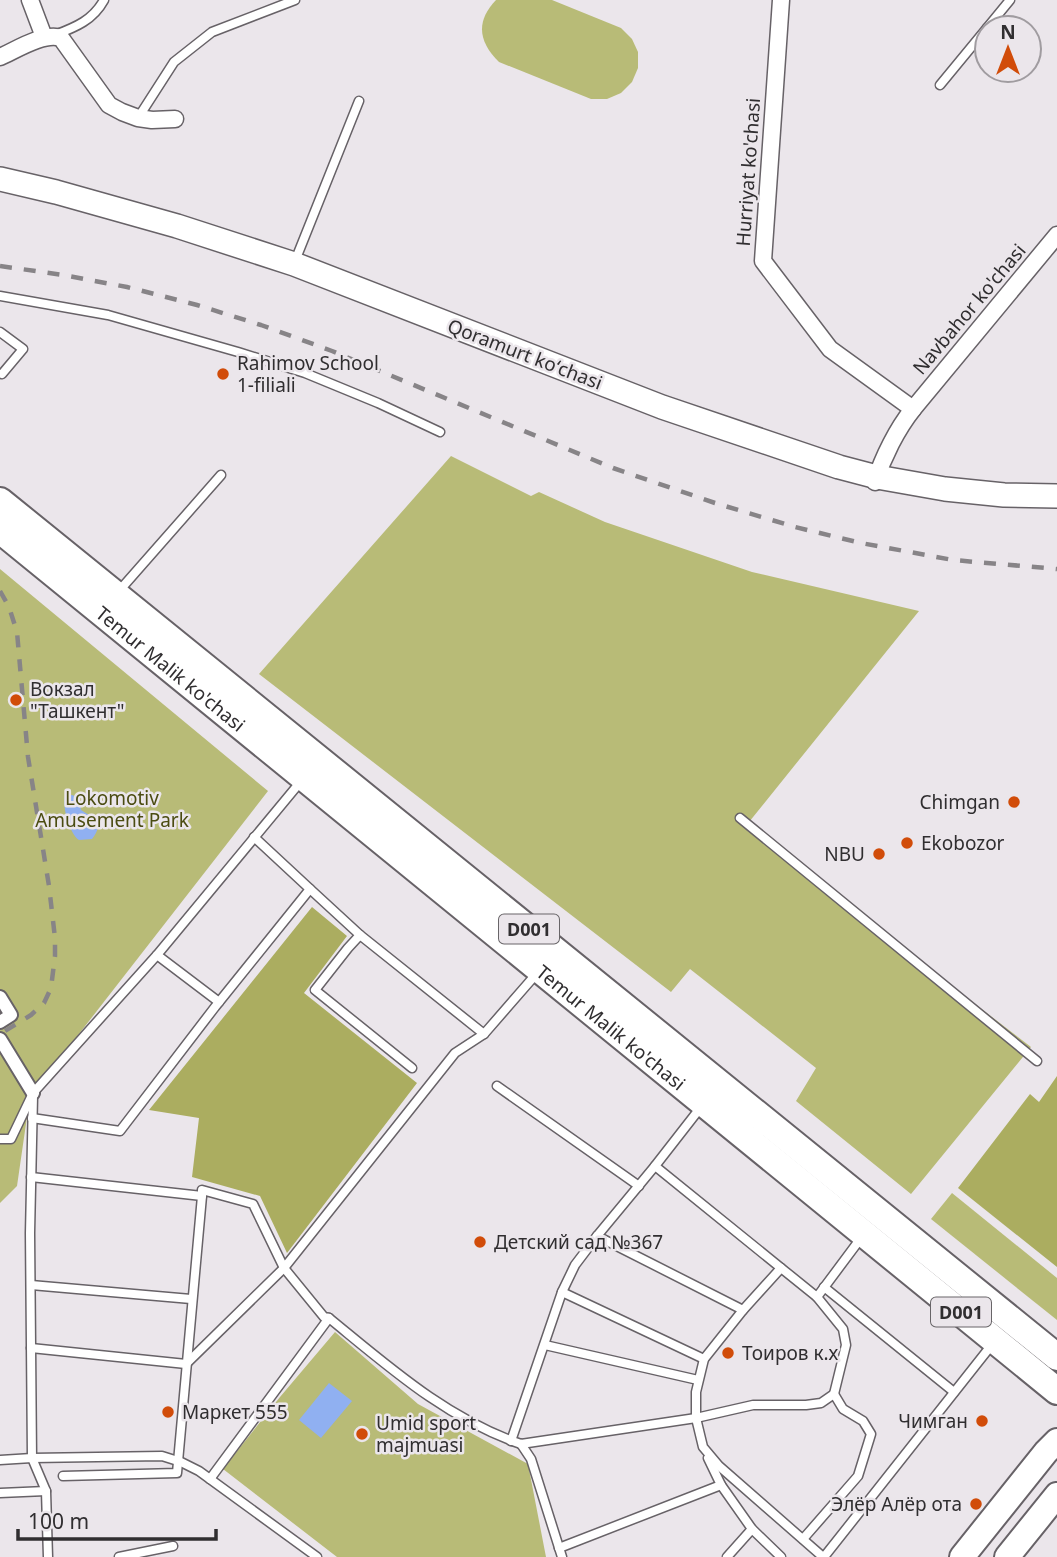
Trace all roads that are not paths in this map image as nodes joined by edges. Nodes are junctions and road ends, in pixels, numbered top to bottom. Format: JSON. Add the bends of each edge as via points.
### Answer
{"nodes":[{"id":1,"x":30,"y":0,"type":"edge"},
{"id":2,"x":104,"y":0,"type":"edge"},
{"id":3,"x":295,"y":0,"type":"edge"},
{"id":4,"x":781,"y":0,"type":"edge"},
{"id":5,"x":1010,"y":0,"type":"edge"},
{"id":6,"x":998,"y":14,"type":"edge"},
{"id":7,"x":49,"y":36,"type":"junction"},
{"id":8,"x":973,"y":45,"type":"edge"},
{"id":9,"x":0,"y":57,"type":"edge"},
{"id":10,"x":940,"y":85,"type":"dead end"},
{"id":11,"x":359,"y":101,"type":"dead end"},
{"id":12,"x":138,"y":118,"type":"junction"},
{"id":13,"x":175,"y":119,"type":"dead end"},
{"id":14,"x":0,"y":179,"type":"edge"},
{"id":15,"x":0,"y":191,"type":"edge"},
{"id":16,"x":1057,"y":235,"type":"edge"},
{"id":17,"x":294,"y":264,"type":"junction"},
{"id":18,"x":0,"y":296,"type":"edge"},
{"id":19,"x":0,"y":332,"type":"edge"},
{"id":20,"x":2,"y":374,"type":"dead end"},
{"id":21,"x":913,"y":409,"type":"junction"},
{"id":22,"x":440,"y":432,"type":"dead end"},
{"id":23,"x":221,"y":475,"type":"dead end"},
{"id":24,"x":876,"y":480,"type":"junction"},
{"id":25,"x":1057,"y":496,"type":"edge"},
{"id":26,"x":0,"y":500,"type":"edge"},
{"id":27,"x":1057,"y":501,"type":"edge"},
{"id":28,"x":0,"y":530,"type":"edge"},
{"id":29,"x":116,"y":594,"type":"junction"},
{"id":30,"x":304,"y":778,"type":"junction"},
{"id":31,"x":740,"y":818,"type":"dead end"},
{"id":32,"x":379,"y":824,"type":"junction"},
{"id":33,"x":254,"y":836,"type":"junction"},
{"id":34,"x":310,"y":889,"type":"junction"},
{"id":35,"x":474,"y":901,"type":"junction"},
{"id":36,"x":360,"y":936,"type":"junction"},
{"id":37,"x":157,"y":955,"type":"junction"},
{"id":38,"x":540,"y":970,"type":"junction"},
{"id":39,"x":0,"y":996,"type":"edge"},
{"id":40,"x":219,"y":1002,"type":"junction"},
{"id":41,"x":0,"y":1022,"type":"edge"},
{"id":42,"x":484,"y":1034,"type":"junction"},
{"id":43,"x":1,"y":1041,"type":"edge"},
{"id":44,"x":1037,"y":1061,"type":"dead end"},
{"id":45,"x":412,"y":1068,"type":"dead end"},
{"id":46,"x":497,"y":1086,"type":"dead end"},
{"id":47,"x":33,"y":1093,"type":"junction"},
{"id":48,"x":704,"y":1103,"type":"junction"},
{"id":49,"x":32,"y":1118,"type":"junction"},
{"id":50,"x":0,"y":1139,"type":"edge"},
{"id":51,"x":655,"y":1166,"type":"junction"},
{"id":52,"x":31,"y":1177,"type":"junction"},
{"id":53,"x":639,"y":1186,"type":"junction"},
{"id":54,"x":202,"y":1196,"type":"junction"},
{"id":55,"x":864,"y":1234,"type":"junction"},
{"id":56,"x":597,"y":1236,"type":"junction"},
{"id":57,"x":284,"y":1268,"type":"junction"},
{"id":58,"x":781,"y":1268,"type":"junction"},
{"id":59,"x":31,"y":1285,"type":"junction"},
{"id":60,"x":824,"y":1287,"type":"junction"},
{"id":61,"x":562,"y":1292,"type":"junction"},
{"id":62,"x":817,"y":1297,"type":"junction"},
{"id":63,"x":191,"y":1299,"type":"junction"},
{"id":64,"x":743,"y":1310,"type":"junction"},
{"id":65,"x":329,"y":1318,"type":"junction"},
{"id":66,"x":995,"y":1340,"type":"junction"},
{"id":67,"x":545,"y":1345,"type":"junction"},
{"id":68,"x":31,"y":1348,"type":"junction"},
{"id":69,"x":1057,"y":1357,"type":"edge"},
{"id":70,"x":704,"y":1359,"type":"junction"},
{"id":71,"x":186,"y":1364,"type":"junction"},
{"id":72,"x":698,"y":1380,"type":"junction"},
{"id":73,"x":1057,"y":1391,"type":"edge"},
{"id":74,"x":954,"y":1392,"type":"junction"},
{"id":75,"x":834,"y":1394,"type":"junction"},
{"id":76,"x":696,"y":1418,"type":"junction"},
{"id":77,"x":511,"y":1441,"type":"junction"},
{"id":78,"x":1057,"y":1441,"type":"edge"},
{"id":79,"x":521,"y":1444,"type":"junction"},
{"id":80,"x":703,"y":1447,"type":"junction"},
{"id":81,"x":32,"y":1458,"type":"junction"},
{"id":82,"x":0,"y":1460,"type":"edge"},
{"id":83,"x":177,"y":1461,"type":"junction"},
{"id":84,"x":62,"y":1476,"type":"dead end"},
{"id":85,"x":210,"y":1479,"type":"junction"},
{"id":86,"x":721,"y":1485,"type":"junction"},
{"id":87,"x":46,"y":1490,"type":"junction"},
{"id":88,"x":0,"y":1493,"type":"edge"},
{"id":89,"x":1057,"y":1495,"type":"edge"},
{"id":90,"x":752,"y":1530,"type":"junction"},
{"id":91,"x":803,"y":1539,"type":"junction"},
{"id":92,"x":173,"y":1546,"type":"dead end"},
{"id":93,"x":561,"y":1553,"type":"edge"},
{"id":94,"x":48,"y":1557,"type":"edge"},
{"id":95,"x":119,"y":1557,"type":"edge"},
{"id":96,"x":317,"y":1557,"type":"edge"},
{"id":97,"x":727,"y":1557,"type":"edge"},
{"id":98,"x":781,"y":1557,"type":"edge"},
{"id":99,"x":824,"y":1557,"type":"edge"},
{"id":100,"x":962,"y":1557,"type":"edge"},
{"id":101,"x":1007,"y":1557,"type":"edge"}],
"edges":[{"from":1,"to":7,"type":"street"},
{"from":2,"to":7,"type":"lane","via":[[97,13]]},
{"from":3,"to":12,"type":"lane","via":[[212,32],[174,62]]},
{"from":4,"to":21,"type":"street","name":"Hurriyat ko'chasi","via":[[764,261],[830,349]]},
{"from":5,"to":6,"type":"lane"},
{"from":7,"to":9,"type":"street"},
{"from":7,"to":12,"type":"street","via":[[61,38],[109,104]]},
{"from":8,"to":10,"type":"lane"},
{"from":11,"to":17,"type":"lane"},
{"from":12,"to":13,"type":"street"},
{"from":14,"to":17,"type":"main road","name":"Qoramurt koʻchasi","via":[[177,226]]},
{"from":15,"to":24,"type":"main road","name":"Qoramurt koʻchasi","via":[[132,224],[264,265],[802,462]]},
{"from":16,"to":21,"type":"street","name":"Navbahor ko'chasi"},
{"from":17,"to":24,"type":"main road","name":"Qoramurt koʻchasi","via":[[662,407]]},
{"from":18,"to":22,"type":"lane","via":[[108,315],[238,352],[305,373]]},
{"from":19,"to":20,"type":"lane","via":[[23,349]]},
{"from":21,"to":24,"type":"street"},
{"from":23,"to":29,"type":"lane"},
{"from":24,"to":25,"type":"main road","name":"Qoramurt koʻchasi"},
{"from":24,"to":27,"type":"main road","name":"Qoramurt koʻchasi","via":[[976,498]]},
{"from":26,"to":29,"type":"highway","name":"Temur Malik ko'chasi","number":"D001"},
{"from":28,"to":30,"type":"highway","name":"Temur Malik ko'chasi","number":"D001"},
{"from":29,"to":32,"type":"highway","name":"Temur Malik ko'chasi","number":"D001"},
{"from":30,"to":32,"type":"highway","name":"Temur Malik ko'chasi","number":"D001"},
{"from":30,"to":33,"type":"lane"},
{"from":31,"to":44,"type":"lane"},
{"from":32,"to":35,"type":"highway","name":"Temur Malik ko'chasi","number":"D001"},
{"from":33,"to":34,"type":"lane"},
{"from":33,"to":37,"type":"lane"},
{"from":34,"to":36,"type":"lane"},
{"from":34,"to":40,"type":"lane"},
{"from":35,"to":38,"type":"highway","name":"Temur Malik ko'chasi","number":"D001"},
{"from":35,"to":69,"type":"highway","name":"Temur Malik ko'chasi","number":"D001"},
{"from":36,"to":42,"type":"lane"},
{"from":36,"to":45,"type":"lane","via":[[315,990]]},
{"from":37,"to":40,"type":"lane"},
{"from":37,"to":47,"type":"lane"},
{"from":38,"to":42,"type":"lane"},
{"from":38,"to":48,"type":"highway","name":"Temur Malik ko'chasi","number":"D001"},
{"from":39,"to":41,"type":"street","via":[[11,1016]]},
{"from":40,"to":49,"type":"lane","via":[[120,1131]]},
{"from":42,"to":57,"type":"lane","via":[[455,1053]]},
{"from":43,"to":47,"type":"street"},
{"from":46,"to":53,"type":"lane"},
{"from":47,"to":49,"type":"lane"},
{"from":47,"to":50,"type":"lane","via":[[11,1139]]},
{"from":48,"to":51,"type":"lane"},
{"from":48,"to":55,"type":"highway","name":"Temur Malik ko'chasi","number":"D001"},
{"from":49,"to":52,"type":"lane"},
{"from":51,"to":53,"type":"lane"},
{"from":51,"to":58,"type":"lane"},
{"from":52,"to":54,"type":"lane"},
{"from":52,"to":59,"type":"lane"},
{"from":53,"to":56,"type":"lane"},
{"from":54,"to":57,"type":"lane","via":[[202,1190],[253,1204]]},
{"from":54,"to":63,"type":"lane"},
{"from":55,"to":60,"type":"lane"},
{"from":55,"to":66,"type":"highway","name":"Temur Malik ko'chasi","number":"D001"},
{"from":56,"to":61,"type":"lane"},
{"from":56,"to":64,"type":"lane"},
{"from":57,"to":65,"type":"lane"},
{"from":57,"to":71,"type":"lane"},
{"from":58,"to":62,"type":"lane"},
{"from":58,"to":64,"type":"lane"},
{"from":59,"to":63,"type":"lane"},
{"from":59,"to":68,"type":"lane"},
{"from":60,"to":62,"type":"lane"},
{"from":60,"to":74,"type":"lane"},
{"from":61,"to":67,"type":"lane"},
{"from":61,"to":70,"type":"lane"},
{"from":62,"to":75,"type":"lane","via":[[843,1329],[846,1345]]},
{"from":63,"to":71,"type":"lane"},
{"from":64,"to":70,"type":"lane"},
{"from":65,"to":77,"type":"lane","via":[[443,1407]]},
{"from":65,"to":85,"type":"lane"},
{"from":66,"to":73,"type":"highway","name":"Temur Malik ko'chasi","number":"D001"},
{"from":66,"to":74,"type":"lane"},
{"from":67,"to":72,"type":"lane"},
{"from":67,"to":77,"type":"lane"},
{"from":68,"to":71,"type":"lane"},
{"from":68,"to":81,"type":"lane"},
{"from":70,"to":72,"type":"lane"},
{"from":71,"to":83,"type":"lane"},
{"from":72,"to":76,"type":"lane"},
{"from":74,"to":99,"type":"lane"},
{"from":75,"to":76,"type":"lane","via":[[821,1403],[753,1405]]},
{"from":75,"to":91,"type":"lane","via":[[843,1409],[863,1421],[871,1434],[858,1476]]},
{"from":76,"to":79,"type":"lane"},
{"from":76,"to":80,"type":"lane"},
{"from":77,"to":79,"type":"lane"},
{"from":78,"to":100,"type":"main road"},
{"from":79,"to":93,"type":"lane","via":[[531,1459]]},
{"from":80,"to":86,"type":"lane"},
{"from":80,"to":91,"type":"lane"},
{"from":81,"to":82,"type":"lane"},
{"from":81,"to":83,"type":"lane","via":[[162,1456]]},
{"from":81,"to":87,"type":"lane"},
{"from":83,"to":84,"type":"lane","via":[[177,1473]]},
{"from":83,"to":85,"type":"lane"},
{"from":85,"to":96,"type":"lane"},
{"from":86,"to":90,"type":"lane"},
{"from":86,"to":93,"type":"lane"},
{"from":87,"to":88,"type":"lane"},
{"from":87,"to":94,"type":"lane"},
{"from":89,"to":101,"type":"main road"},
{"from":90,"to":97,"type":"lane"},
{"from":90,"to":98,"type":"lane"},
{"from":91,"to":99,"type":"lane"},
{"from":92,"to":95,"type":"lane"}]}
